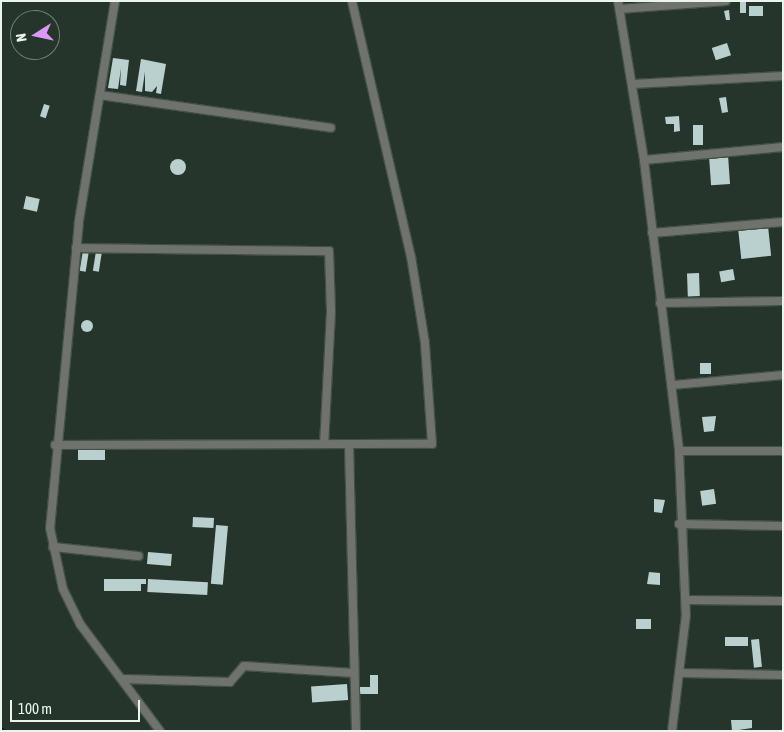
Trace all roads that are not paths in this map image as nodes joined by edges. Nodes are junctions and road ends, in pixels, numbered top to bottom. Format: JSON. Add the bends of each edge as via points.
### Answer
{"nodes":[{"id":1,"x":352,"y":1,"type":"edge"},
{"id":2,"x":726,"y":1,"type":"edge"},
{"id":3,"x":115,"y":2,"type":"edge"},
{"id":4,"x":619,"y":5,"type":"edge"},
{"id":5,"x":783,"y":76,"type":"edge"},
{"id":6,"x":633,"y":84,"type":"junction"},
{"id":7,"x":100,"y":95,"type":"junction"},
{"id":8,"x":331,"y":128,"type":"dead end"},
{"id":9,"x":783,"y":147,"type":"edge"},
{"id":10,"x":644,"y":160,"type":"junction"},
{"id":11,"x":783,"y":222,"type":"edge"},
{"id":12,"x":652,"y":233,"type":"junction"},
{"id":13,"x":76,"y":248,"type":"junction"},
{"id":14,"x":783,"y":301,"type":"edge"},
{"id":15,"x":660,"y":303,"type":"junction"},
{"id":16,"x":783,"y":375,"type":"edge"},
{"id":17,"x":673,"y":385,"type":"junction"},
{"id":18,"x":324,"y":444,"type":"junction"},
{"id":19,"x":350,"y":444,"type":"junction"},
{"id":20,"x":55,"y":445,"type":"junction"},
{"id":21,"x":679,"y":451,"type":"junction"},
{"id":22,"x":783,"y":451,"type":"edge"},
{"id":23,"x":679,"y":524,"type":"junction"},
{"id":24,"x":783,"y":526,"type":"edge"},
{"id":25,"x":53,"y":547,"type":"junction"},
{"id":26,"x":139,"y":556,"type":"dead end"},
{"id":27,"x":686,"y":600,"type":"junction"},
{"id":28,"x":783,"y":601,"type":"edge"},
{"id":29,"x":354,"y":673,"type":"junction"},
{"id":30,"x":682,"y":673,"type":"junction"},
{"id":31,"x":783,"y":675,"type":"edge"},
{"id":32,"x":123,"y":679,"type":"junction"},
{"id":33,"x":160,"y":731,"type":"edge"},
{"id":34,"x":356,"y":731,"type":"edge"},
{"id":35,"x":672,"y":731,"type":"edge"}],
"edges":[{"from":1,"to":19,"type":"street","via":[[411,257],[425,343],[433,440],[428,445]]},
{"from":2,"to":4,"type":"street"},
{"from":3,"to":7,"type":"street"},
{"from":4,"to":6,"type":"street"},
{"from":5,"to":6,"type":"street"},
{"from":6,"to":10,"type":"street"},
{"from":7,"to":8,"type":"street"},
{"from":7,"to":13,"type":"street"},
{"from":9,"to":10,"type":"street"},
{"from":10,"to":12,"type":"street"},
{"from":11,"to":12,"type":"street"},
{"from":12,"to":15,"type":"street"},
{"from":13,"to":18,"type":"street","via":[[328,251],[331,312]]},
{"from":13,"to":20,"type":"street"},
{"from":14,"to":15,"type":"street"},
{"from":15,"to":17,"type":"street"},
{"from":16,"to":17,"type":"street"},
{"from":17,"to":21,"type":"street"},
{"from":18,"to":19,"type":"street"},
{"from":18,"to":20,"type":"street"},
{"from":19,"to":29,"type":"street"},
{"from":20,"to":25,"type":"street"},
{"from":21,"to":22,"type":"street"},
{"from":21,"to":23,"type":"street"},
{"from":23,"to":24,"type":"street"},
{"from":23,"to":27,"type":"street"},
{"from":25,"to":26,"type":"street"},
{"from":25,"to":32,"type":"street","via":[[63,589],[80,624]]},
{"from":27,"to":28,"type":"street"},
{"from":27,"to":30,"type":"street"},
{"from":29,"to":32,"type":"street","via":[[244,666],[230,682]]},
{"from":29,"to":34,"type":"street"},
{"from":30,"to":31,"type":"street"},
{"from":30,"to":35,"type":"street"},
{"from":32,"to":33,"type":"street"}]}
